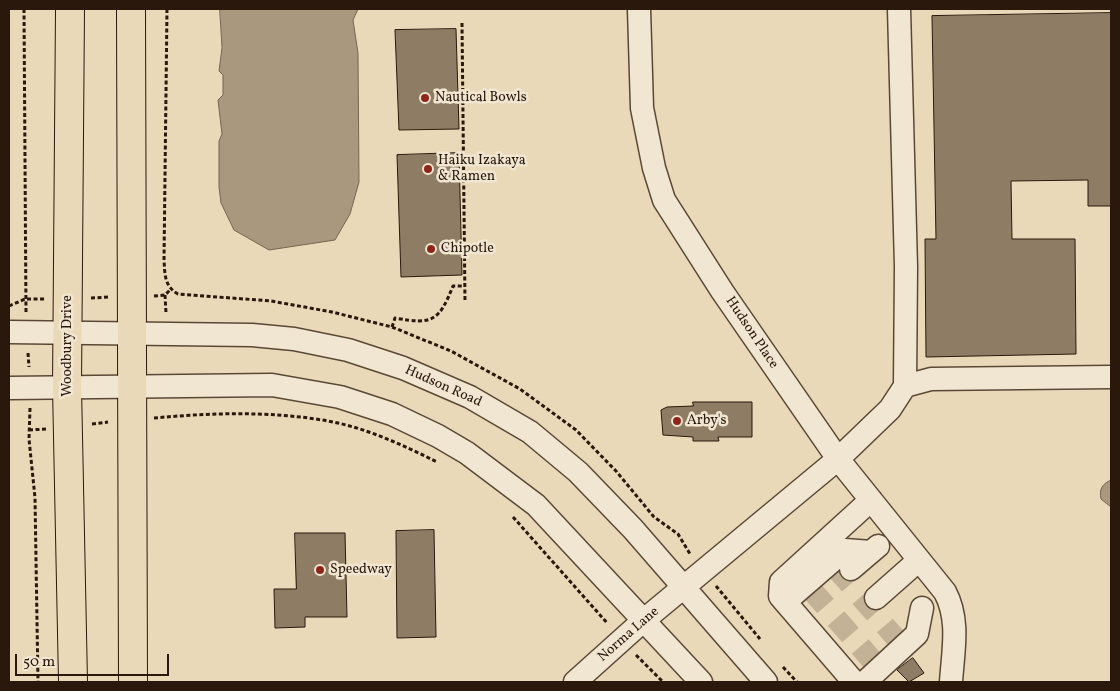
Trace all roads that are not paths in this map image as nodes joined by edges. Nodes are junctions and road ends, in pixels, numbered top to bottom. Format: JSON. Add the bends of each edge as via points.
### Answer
{"nodes":[{"id":1,"x":70,"y":9,"type":"edge"},
{"id":2,"x":131,"y":9,"type":"edge"},
{"id":3,"x":639,"y":9,"type":"edge"},
{"id":4,"x":899,"y":9,"type":"edge"},
{"id":5,"x":9,"y":332,"type":"edge"},
{"id":6,"x":68,"y":332,"type":"junction"},
{"id":7,"x":131,"y":332,"type":"junction"},
{"id":8,"x":1111,"y":377,"type":"edge"},
{"id":9,"x":131,"y":386,"type":"junction"},
{"id":10,"x":905,"y":386,"type":"junction"},
{"id":11,"x":68,"y":387,"type":"junction"},
{"id":12,"x":9,"y":388,"type":"edge"},
{"id":13,"x":838,"y":459,"type":"junction"},
{"id":14,"x":871,"y":500,"type":"junction"},
{"id":15,"x":895,"y":531,"type":"junction"},
{"id":16,"x":871,"y":552,"type":"junction"},
{"id":17,"x":919,"y":560,"type":"junction"},
{"id":18,"x":851,"y":569,"type":"tunnel mouth"},
{"id":19,"x":683,"y":588,"type":"junction"},
{"id":20,"x":943,"y":590,"type":"junction"},
{"id":21,"x":876,"y":598,"type":"tunnel mouth"},
{"id":22,"x":798,"y":607,"type":"junction"},
{"id":23,"x":922,"y":608,"type":"junction"},
{"id":24,"x":644,"y":620,"type":"junction"},
{"id":25,"x":900,"y":627,"type":"tunnel mouth"},
{"id":26,"x":856,"y":675,"type":"edge"},
{"id":27,"x":73,"y":682,"type":"edge"},
{"id":28,"x":134,"y":682,"type":"edge"},
{"id":29,"x":575,"y":682,"type":"edge"},
{"id":30,"x":701,"y":682,"type":"edge"},
{"id":31,"x":766,"y":682,"type":"edge"},
{"id":32,"x":951,"y":682,"type":"edge"}],
"edges":[{"from":1,"to":6,"type":"main road","name":"Woodbury Drive"},
{"from":2,"to":7,"type":"main road"},
{"from":3,"to":13,"type":"street","name":"Hudson Place","via":[[642,108],[664,200],[722,291]]},
{"from":4,"to":10,"type":"street","via":[[906,267]]},
{"from":5,"to":6,"type":"street","name":"Hudson Road"},
{"from":6,"to":7,"type":"street","name":"Hudson Road"},
{"from":6,"to":11,"type":"main road","name":"Woodbury Drive"},
{"from":7,"to":9,"type":"main road"},
{"from":7,"to":19,"type":"street","name":"Hudson Road","via":[[252,334],[294,339],[348,350],[403,368],[470,397],[530,432],[578,472],[633,529]]},
{"from":8,"to":10,"type":"street","via":[[931,379]]},
{"from":9,"to":11,"type":"street"},
{"from":9,"to":24,"type":"street","via":[[272,385],[340,397],[392,414],[467,453],[536,505]]},
{"from":9,"to":28,"type":"main road"},
{"from":10,"to":13,"type":"street","via":[[890,409]]},
{"from":11,"to":12,"type":"street"},
{"from":11,"to":27,"type":"main road","name":"Woodbury Drive"},
{"from":13,"to":14,"type":"street","name":"Hudson Place"},
{"from":13,"to":19,"type":"street"},
{"from":14,"to":15,"type":"street","name":"Hudson Place"},
{"from":14,"to":22,"type":"street","via":[[781,582],[780,596]]},
{"from":15,"to":16,"type":"street"},
{"from":15,"to":17,"type":"street","name":"Hudson Place"},
{"from":16,"to":18,"type":"street"},
{"from":16,"to":22,"type":"street","via":[[845,550]]},
{"from":17,"to":20,"type":"street","name":"Hudson Place"},
{"from":17,"to":21,"type":"street"},
{"from":19,"to":24,"type":"street","name":"Norma Lane"},
{"from":19,"to":31,"type":"street","name":"Hudson Road"},
{"from":20,"to":23,"type":"street"},
{"from":20,"to":32,"type":"street","name":"Hudson Place","via":[[952,606],[954,619]]},
{"from":22,"to":26,"type":"street"},
{"from":23,"to":25,"type":"street"},
{"from":23,"to":26,"type":"street","via":[[917,634]]},
{"from":24,"to":29,"type":"street","name":"Norma Lane"},
{"from":24,"to":30,"type":"street"}]}
